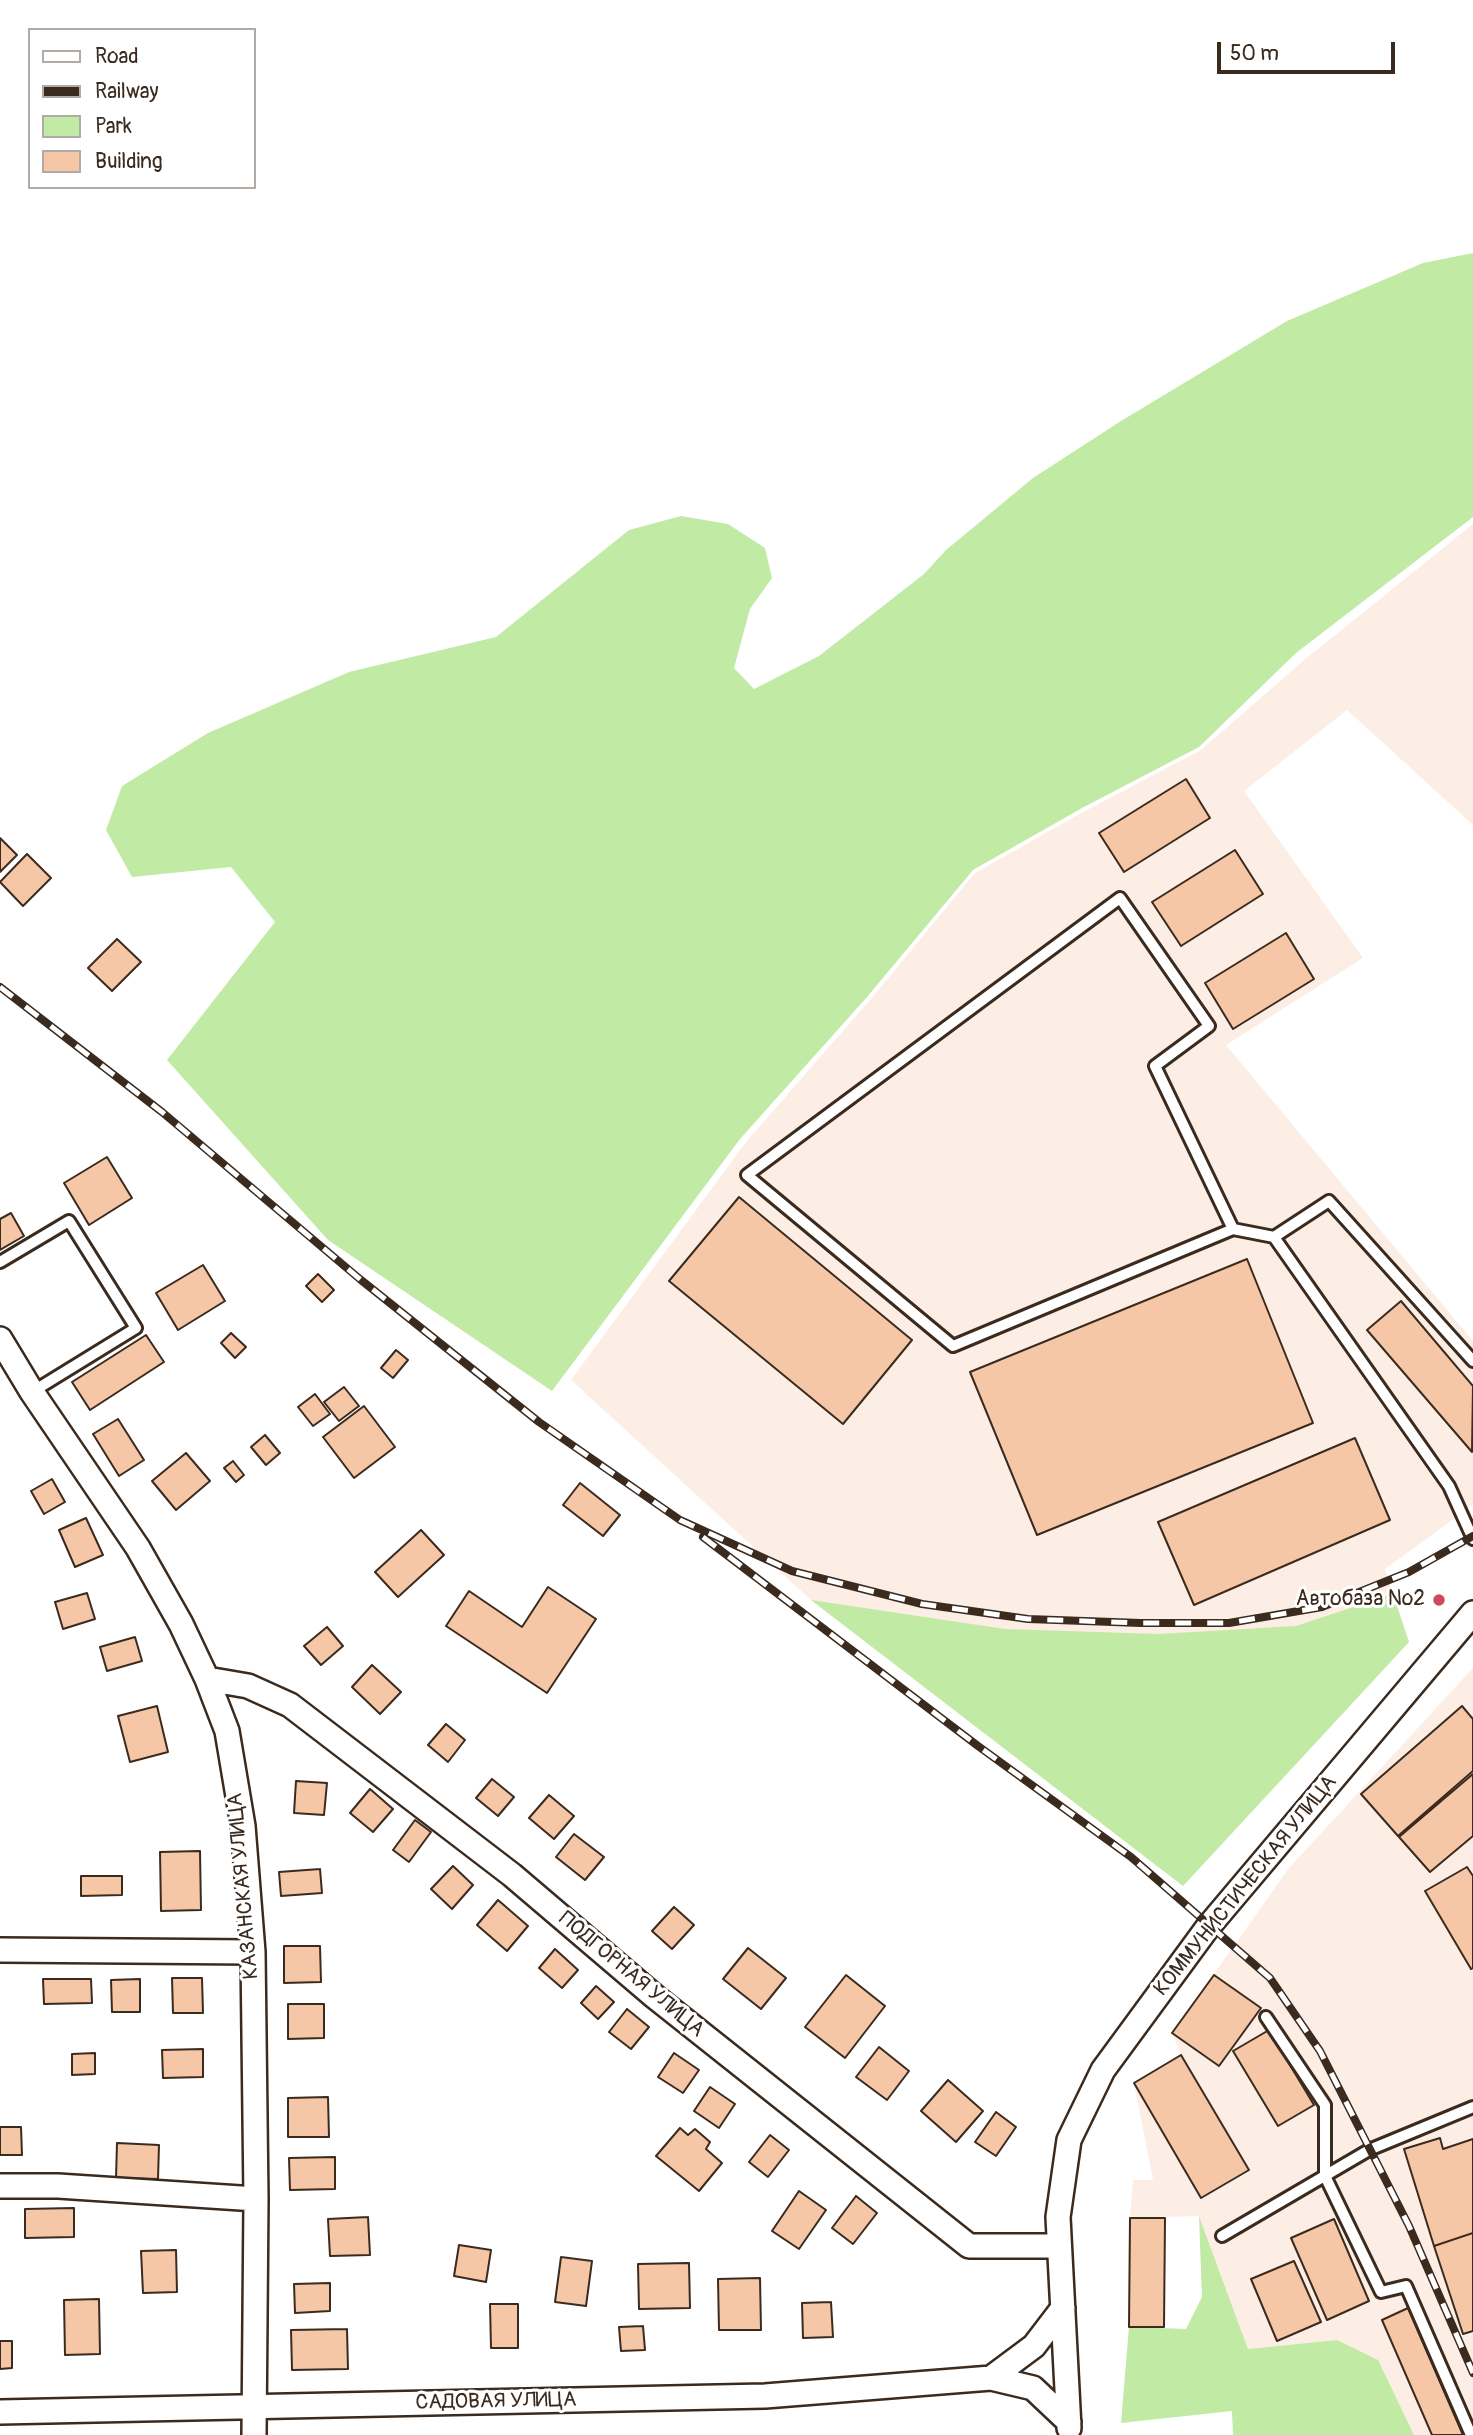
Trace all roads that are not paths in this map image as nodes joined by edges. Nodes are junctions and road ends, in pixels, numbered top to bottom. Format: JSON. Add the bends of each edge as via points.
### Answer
{"nodes":[{"id":1,"x":1233,"y":1229,"type":"junction"},
{"id":2,"x":1273,"y":1237,"type":"junction"},
{"id":3,"x":0,"y":1262,"type":"edge"},
{"id":4,"x":0,"y":1339,"type":"edge"},
{"id":5,"x":1473,"y":1361,"type":"edge"},
{"id":6,"x":32,"y":1392,"type":"junction"},
{"id":7,"x":1473,"y":1539,"type":"edge"},
{"id":8,"x":1473,"y":1613,"type":"edge"},
{"id":9,"x":207,"y":1679,"type":"junction"},
{"id":10,"x":0,"y":1950,"type":"edge"},
{"id":11,"x":253,"y":1952,"type":"junction"},
{"id":12,"x":1266,"y":2017,"type":"dead end"},
{"id":13,"x":1473,"y":2107,"type":"edge"},
{"id":14,"x":1325,"y":2176,"type":"junction"},
{"id":15,"x":0,"y":2186,"type":"edge"},
{"id":16,"x":256,"y":2199,"type":"junction"},
{"id":17,"x":1222,"y":2236,"type":"dead end"},
{"id":18,"x":1058,"y":2246,"type":"junction"},
{"id":19,"x":1063,"y":2308,"type":"junction"},
{"id":20,"x":991,"y":2378,"type":"junction"},
{"id":21,"x":254,"y":2408,"type":"junction"},
{"id":22,"x":0,"y":2412,"type":"edge"},
{"id":23,"x":1069,"y":2428,"type":"edge"},
{"id":24,"x":254,"y":2435,"type":"edge"},
{"id":25,"x":1472,"y":2435,"type":"edge"}],
"edges":[{"from":1,"to":1,"type":"lane","via":[[953,1346],[747,1175],[1120,898],[1209,1026],[1155,1066]]},
{"from":1,"to":2,"type":"lane"},
{"from":2,"to":5,"type":"lane","via":[[1329,1201]]},
{"from":2,"to":7,"type":"lane","via":[[1449,1486]]},
{"from":3,"to":6,"type":"lane","via":[[69,1221],[136,1328]]},
{"from":4,"to":6,"type":"street","name":"КАЗАНСКАЯ УЛИЦА"},
{"from":6,"to":9,"type":"street","name":"КАЗАНСКАЯ УЛИЦА","via":[[138,1548]]},
{"from":8,"to":18,"type":"street","name":"КОММУНИСТИЧЕСКАЯ УЛИЦА","via":[[1208,1927],[1103,2070],[1069,2140]]},
{"from":9,"to":11,"type":"street","name":"КАЗАНСКАЯ УЛИЦА","via":[[227,1731],[243,1826]]},
{"from":9,"to":18,"type":"street","name":"ПОДГОРНАЯ УЛИЦА","via":[[248,1686],[290,1705],[512,1875],[654,1996],[969,2246]]},
{"from":10,"to":11,"type":"street"},
{"from":11,"to":16,"type":"street","name":"КАЗАНСКАЯ УЛИЦА"},
{"from":12,"to":14,"type":"lane","via":[[1325,2105]]},
{"from":13,"to":14,"type":"lane","via":[[1369,2150]]},
{"from":14,"to":17,"type":"lane"},
{"from":14,"to":25,"type":"lane","via":[[1381,2292],[1406,2286]]},
{"from":15,"to":16,"type":"street"},
{"from":16,"to":21,"type":"street","name":"КАЗАНСКАЯ УЛИЦА"},
{"from":18,"to":19,"type":"street","name":"КОММУНИСТИЧЕСКАЯ УЛИЦА"},
{"from":19,"to":20,"type":"street","via":[[1034,2346]]},
{"from":19,"to":23,"type":"street","name":"КОММУНИСТИЧЕСКАЯ УЛИЦА"},
{"from":20,"to":21,"type":"street","name":"САДОВАЯ УЛИЦА","via":[[765,2396]]},
{"from":20,"to":23,"type":"street","name":"САДОВАЯ УЛИЦА","via":[[1033,2388]]},
{"from":21,"to":22,"type":"street","name":"САДОВАЯ УЛИЦА"},
{"from":21,"to":24,"type":"street","name":"КАЗАНСКАЯ УЛИЦА"}]}
